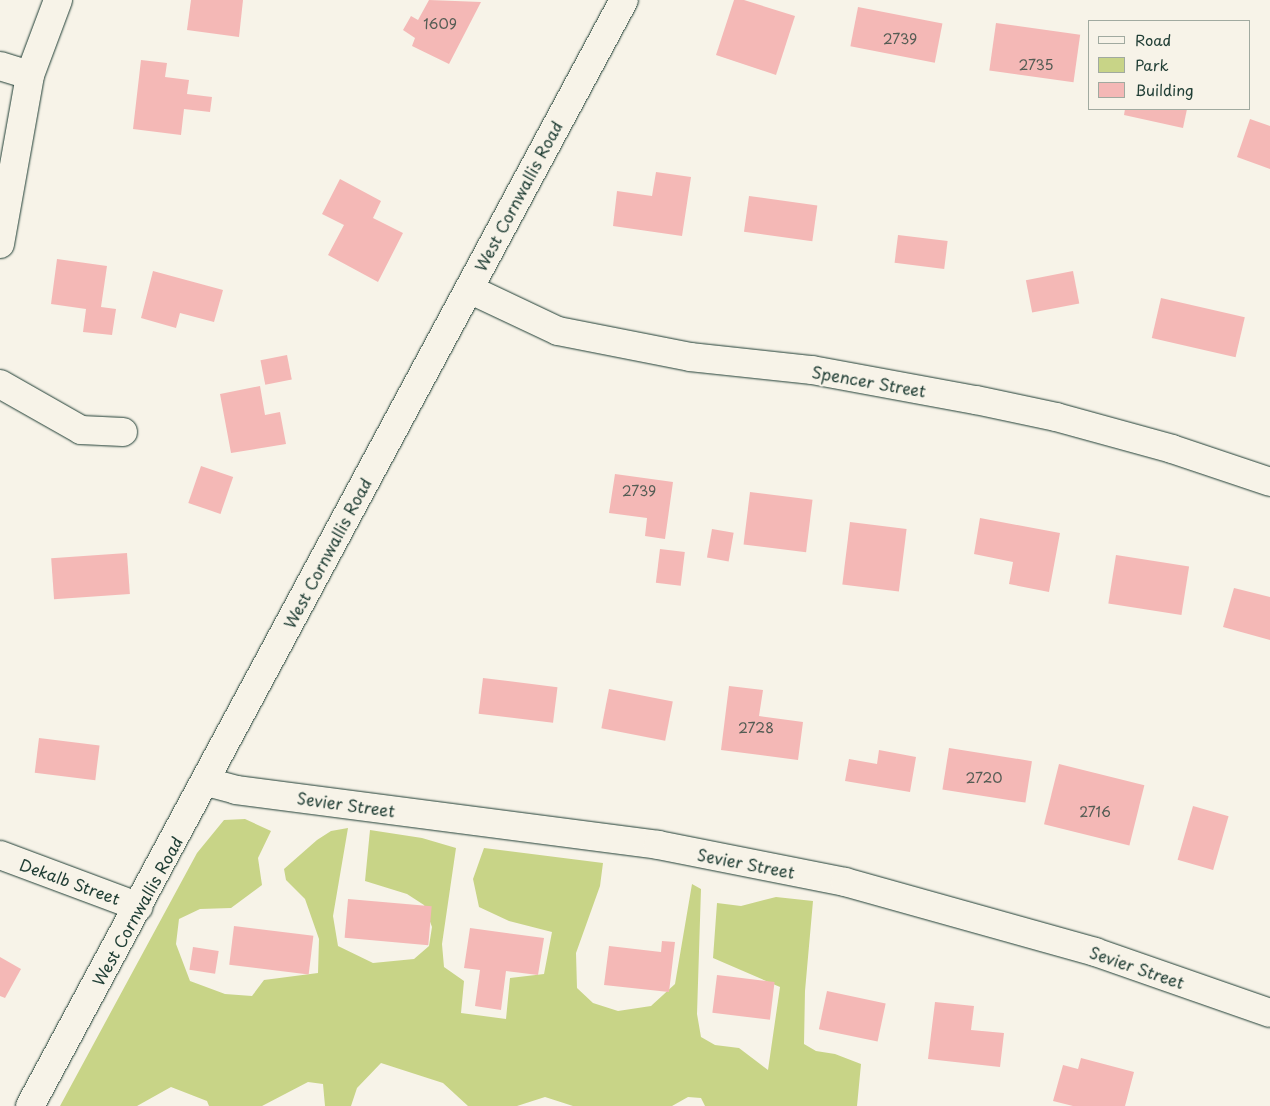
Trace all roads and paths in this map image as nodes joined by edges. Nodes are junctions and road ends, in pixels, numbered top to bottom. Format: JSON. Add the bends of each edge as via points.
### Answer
{"nodes":[{"id":1,"x":58,"y":0,"type":"edge"},
{"id":2,"x":624,"y":0,"type":"edge"},
{"id":3,"x":0,"y":66,"type":"edge"},
{"id":4,"x":30,"y":75,"type":"junction"},
{"id":5,"x":0,"y":244,"type":"edge"},
{"id":6,"x":469,"y":289,"type":"junction"},
{"id":7,"x":0,"y":384,"type":"edge"},
{"id":8,"x":122,"y":432,"type":"dead end"},
{"id":9,"x":1270,"y":482,"type":"edge"},
{"id":10,"x":207,"y":782,"type":"junction"},
{"id":11,"x":0,"y":855,"type":"edge"},
{"id":12,"x":139,"y":907,"type":"junction"},
{"id":13,"x":1270,"y":1013,"type":"edge"},
{"id":14,"x":30,"y":1106,"type":"edge"}],
"edges":[{"from":1,"to":4,"type":"street"},
{"from":2,"to":6,"type":"street","name":"West Cornwallis Road"},
{"from":3,"to":4,"type":"street"},
{"from":4,"to":5,"type":"street"},
{"from":6,"to":9,"type":"street","name":"Spencer Street","via":[[558,331],[690,357],[812,370],[1056,417],[1163,446]]},
{"from":6,"to":10,"type":"street","name":"West Cornwallis Road"},
{"from":7,"to":8,"type":"street","via":[[80,430]]},
{"from":10,"to":12,"type":"street","name":"West Cornwallis Road"},
{"from":10,"to":13,"type":"street","name":"Sevier Street","via":[[236,790],[658,845],[845,882],[1095,952]]},
{"from":11,"to":12,"type":"street","name":"Dekalb Street"},
{"from":12,"to":14,"type":"street","name":"West Cornwallis Road"}]}
